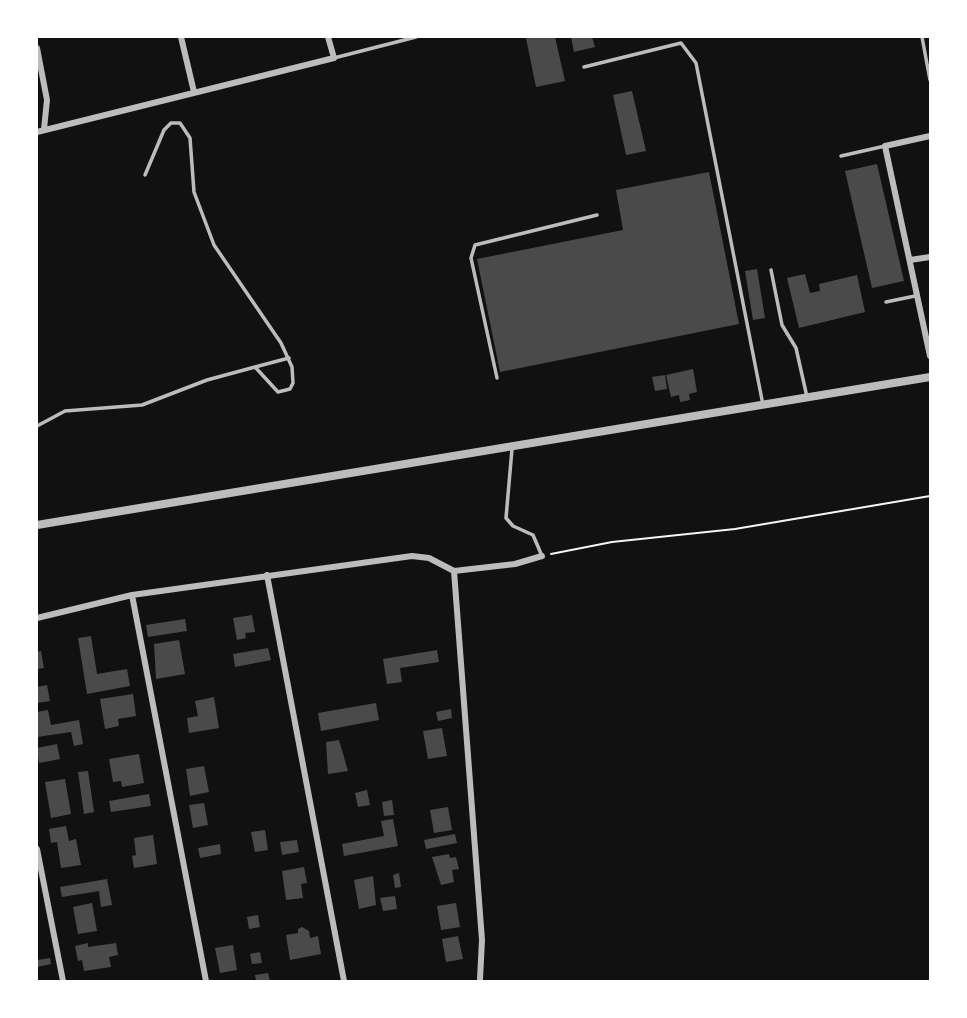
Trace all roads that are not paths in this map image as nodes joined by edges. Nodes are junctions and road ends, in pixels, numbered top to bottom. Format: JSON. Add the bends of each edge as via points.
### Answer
{"nodes":[{"id":1,"x":181,"y":37,"type":"edge"},
{"id":2,"x":328,"y":37,"type":"edge"},
{"id":3,"x":416,"y":37,"type":"edge"},
{"id":4,"x":675,"y":37,"type":"edge"},
{"id":5,"x":922,"y":37,"type":"edge"},
{"id":6,"x":681,"y":43,"type":"junction"},
{"id":7,"x":37,"y":48,"type":"edge"},
{"id":8,"x":334,"y":58,"type":"junction"},
{"id":9,"x":584,"y":67,"type":"dead end"},
{"id":10,"x":930,"y":80,"type":"edge"},
{"id":11,"x":194,"y":92,"type":"junction"},
{"id":12,"x":41,"y":131,"type":"edge"},
{"id":13,"x":930,"y":136,"type":"edge"},
{"id":14,"x":886,"y":146,"type":"junction"},
{"id":15,"x":841,"y":156,"type":"dead end"},
{"id":16,"x":145,"y":174,"type":"dead end"},
{"id":17,"x":597,"y":215,"type":"dead end"},
{"id":18,"x":930,"y":257,"type":"edge"},
{"id":19,"x":910,"y":260,"type":"junction"},
{"id":20,"x":771,"y":270,"type":"dead end"},
{"id":21,"x":918,"y":295,"type":"junction"},
{"id":22,"x":886,"y":302,"type":"dead end"},
{"id":23,"x":930,"y":356,"type":"edge"},
{"id":24,"x":289,"y":358,"type":"junction"},
{"id":25,"x":255,"y":367,"type":"junction"},
{"id":26,"x":930,"y":377,"type":"edge"},
{"id":27,"x":497,"y":378,"type":"dead end"},
{"id":28,"x":807,"y":399,"type":"junction"},
{"id":29,"x":764,"y":407,"type":"junction"},
{"id":30,"x":37,"y":426,"type":"edge"},
{"id":31,"x":512,"y":449,"type":"junction"},
{"id":32,"x":37,"y":525,"type":"edge"},
{"id":33,"x":542,"y":555,"type":"joint"},
{"id":34,"x":454,"y":571,"type":"junction"},
{"id":35,"x":267,"y":575,"type":"junction"},
{"id":36,"x":132,"y":595,"type":"junction"},
{"id":37,"x":37,"y":618,"type":"edge"},
{"id":38,"x":37,"y":849,"type":"edge"},
{"id":39,"x":480,"y":979,"type":"dead end"},
{"id":40,"x":63,"y":981,"type":"edge"},
{"id":41,"x":206,"y":981,"type":"edge"},
{"id":42,"x":344,"y":981,"type":"edge"}],
"edges":[{"from":1,"to":11,"type":"street"},
{"from":2,"to":8,"type":"street"},
{"from":3,"to":8,"type":"lane"},
{"from":4,"to":6,"type":"lane"},
{"from":5,"to":10,"type":"lane"},
{"from":6,"to":9,"type":"lane"},
{"from":6,"to":29,"type":"lane","via":[[696,63],[702,88]]},
{"from":7,"to":12,"type":"street","via":[[47,100]]},
{"from":8,"to":11,"type":"street"},
{"from":11,"to":12,"type":"street"},
{"from":13,"to":14,"type":"street"},
{"from":14,"to":15,"type":"lane"},
{"from":14,"to":19,"type":"street"},
{"from":16,"to":24,"type":"lane","via":[[164,130],[171,123],[180,123],[190,138],[194,192],[214,245]]},
{"from":17,"to":27,"type":"lane","via":[[475,245],[471,258]]},
{"from":18,"to":19,"type":"street"},
{"from":19,"to":21,"type":"street"},
{"from":20,"to":28,"type":"lane","via":[[782,325],[796,348]]},
{"from":21,"to":22,"type":"lane"},
{"from":21,"to":23,"type":"street"},
{"from":24,"to":25,"type":"lane"},
{"from":24,"to":25,"type":"lane","via":[[293,383],[283,392],[274,390]]},
{"from":25,"to":30,"type":"lane","via":[[142,405],[65,411]]},
{"from":26,"to":28,"type":"street"},
{"from":28,"to":29,"type":"street"},
{"from":29,"to":31,"type":"street"},
{"from":31,"to":32,"type":"street"},
{"from":31,"to":33,"type":"lane","via":[[506,518],[533,535]]},
{"from":33,"to":34,"type":"street","via":[[516,564]]},
{"from":34,"to":35,"type":"street","via":[[429,558],[412,556]]},
{"from":34,"to":39,"type":"street","via":[[482,940]]},
{"from":35,"to":36,"type":"street"},
{"from":35,"to":42,"type":"street"},
{"from":36,"to":37,"type":"street"},
{"from":36,"to":41,"type":"street"},
{"from":38,"to":40,"type":"street"}]}
